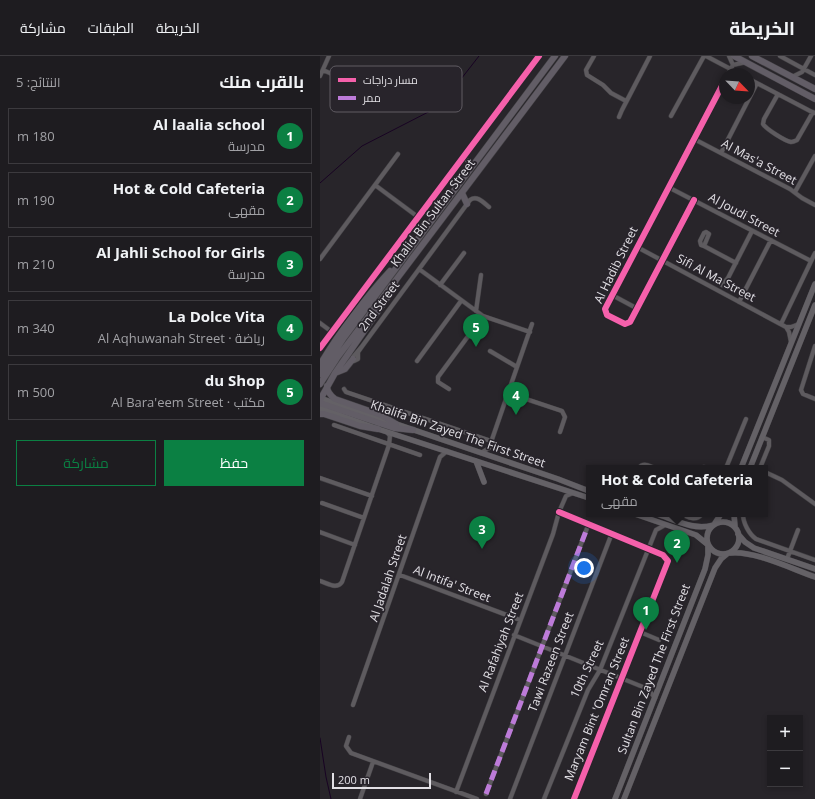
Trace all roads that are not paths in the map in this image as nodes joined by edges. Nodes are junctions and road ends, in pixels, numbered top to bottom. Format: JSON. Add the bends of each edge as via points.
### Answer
{"nodes":[{"id":1,"x":329,"y":56,"type":"edge"},
{"id":2,"x":539,"y":56,"type":"edge"},
{"id":3,"x":555,"y":56,"type":"edge"},
{"id":4,"x":565,"y":56,"type":"edge"},
{"id":5,"x":594,"y":56,"type":"edge"},
{"id":6,"x":650,"y":56,"type":"edge"},
{"id":7,"x":705,"y":56,"type":"edge"},
{"id":8,"x":729,"y":56,"type":"edge"},
{"id":9,"x":734,"y":56,"type":"edge"},
{"id":10,"x":752,"y":56,"type":"edge"},
{"id":11,"x":780,"y":56,"type":"edge"},
{"id":12,"x":811,"y":56,"type":"edge"},
{"id":13,"x":746,"y":62,"type":"junction"},
{"id":14,"x":732,"y":67,"type":"junction"},
{"id":15,"x":323,"y":70,"type":"junction"},
{"id":16,"x":803,"y":70,"type":"junction"},
{"id":17,"x":330,"y":73,"type":"edge"},
{"id":18,"x":815,"y":75,"type":"edge"},
{"id":19,"x":320,"y":76,"type":"edge"},
{"id":20,"x":791,"y":77,"type":"junction"},
{"id":21,"x":757,"y":83,"type":"joint"},
{"id":22,"x":805,"y":84,"type":"junction"},
{"id":23,"x":815,"y":89,"type":"edge"},
{"id":24,"x":719,"y":91,"type":"edge"},
{"id":25,"x":778,"y":94,"type":"junction"},
{"id":26,"x":815,"y":99,"type":"edge"},
{"id":27,"x":626,"y":101,"type":"junction"},
{"id":28,"x":814,"y":113,"type":"edge"},
{"id":29,"x":670,"y":116,"type":"dead end"},
{"id":30,"x":619,"y":117,"type":"dead end"},
{"id":31,"x":694,"y":139,"type":"junction"},
{"id":32,"x":721,"y":153,"type":"junction"},
{"id":33,"x":398,"y":154,"type":"dead end"},
{"id":34,"x":815,"y":156,"type":"edge"},
{"id":35,"x":465,"y":157,"type":"junction"},
{"id":36,"x":477,"y":160,"type":"junction"},
{"id":37,"x":471,"y":168,"type":"junction"},
{"id":38,"x":375,"y":185,"type":"junction"},
{"id":39,"x":668,"y":187,"type":"junction"},
{"id":40,"x":795,"y":192,"type":"junction"},
{"id":41,"x":462,"y":193,"type":"junction"},
{"id":42,"x":694,"y":200,"type":"junction"},
{"id":43,"x":467,"y":204,"type":"junction"},
{"id":44,"x":815,"y":205,"type":"edge"},
{"id":45,"x":489,"y":207,"type":"dead end"},
{"id":46,"x":418,"y":217,"type":"junction"},
{"id":47,"x":752,"y":231,"type":"junction"},
{"id":48,"x":771,"y":240,"type":"junction"},
{"id":49,"x":704,"y":246,"type":"dead end"},
{"id":50,"x":637,"y":247,"type":"junction"},
{"id":51,"x":464,"y":253,"type":"dead end"},
{"id":52,"x":815,"y":253,"type":"edge"},
{"id":53,"x":320,"y":259,"type":"edge"},
{"id":54,"x":403,"y":259,"type":"junction"},
{"id":55,"x":663,"y":261,"type":"junction"},
{"id":56,"x":811,"y":261,"type":"junction"},
{"id":57,"x":736,"y":263,"type":"junction"},
{"id":58,"x":419,"y":269,"type":"junction"},
{"id":59,"x":404,"y":270,"type":"junction"},
{"id":60,"x":481,"y":275,"type":"dead end"},
{"id":61,"x":815,"y":284,"type":"edge"},
{"id":62,"x":440,"y":285,"type":"junction"},
{"id":63,"x":722,"y":285,"type":"dead end"},
{"id":64,"x":612,"y":295,"type":"junction"},
{"id":65,"x":461,"y":301,"type":"junction"},
{"id":66,"x":739,"y":302,"type":"junction"},
{"id":67,"x":815,"y":305,"type":"edge"},
{"id":68,"x":638,"y":309,"type":"junction"},
{"id":69,"x":476,"y":312,"type":"junction"},
{"id":70,"x":815,"y":313,"type":"edge"},
{"id":71,"x":483,"y":316,"type":"junction"},
{"id":72,"x":809,"y":320,"type":"junction"},
{"id":73,"x":320,"y":323,"type":"edge"},
{"id":74,"x":532,"y":324,"type":"dead end"},
{"id":75,"x":781,"y":324,"type":"junction"},
{"id":76,"x":799,"y":324,"type":"junction"},
{"id":77,"x":786,"y":327,"type":"junction"},
{"id":78,"x":332,"y":332,"type":"junction"},
{"id":79,"x":530,"y":332,"type":"junction"},
{"id":80,"x":792,"y":343,"type":"junction"},
{"id":81,"x":815,"y":346,"type":"edge"},
{"id":82,"x":320,"y":348,"type":"edge"},
{"id":83,"x":490,"y":352,"type":"dead end"},
{"id":84,"x":353,"y":360,"type":"joint"},
{"id":85,"x":417,"y":361,"type":"dead end"},
{"id":86,"x":320,"y":365,"type":"edge"},
{"id":87,"x":518,"y":367,"type":"junction"},
{"id":88,"x":335,"y":373,"type":"junction"},
{"id":89,"x":320,"y":374,"type":"edge"},
{"id":90,"x":320,"y":384,"type":"edge"},
{"id":91,"x":327,"y":386,"type":"junction"},
{"id":92,"x":344,"y":389,"type":"dead end"},
{"id":93,"x":449,"y":389,"type":"dead end"},
{"id":94,"x":508,"y":393,"type":"junction"},
{"id":95,"x":320,"y":399,"type":"edge"},
{"id":96,"x":815,"y":399,"type":"edge"},
{"id":97,"x":320,"y":408,"type":"edge"},
{"id":98,"x":320,"y":414,"type":"edge"},
{"id":99,"x":746,"y":420,"type":"dead end"},
{"id":100,"x":396,"y":424,"type":"junction"},
{"id":101,"x":334,"y":425,"type":"dead end"},
{"id":102,"x":378,"y":429,"type":"junction"},
{"id":103,"x":413,"y":430,"type":"junction"},
{"id":104,"x":385,"y":431,"type":"junction"},
{"id":105,"x":560,"y":432,"type":"dead end"},
{"id":106,"x":400,"y":435,"type":"junction"},
{"id":107,"x":762,"y":438,"type":"junction"},
{"id":108,"x":491,"y":441,"type":"junction"},
{"id":109,"x":390,"y":444,"type":"junction"},
{"id":110,"x":437,"y":447,"type":"junction"},
{"id":111,"x":489,"y":448,"type":"junction"},
{"id":112,"x":449,"y":451,"type":"junction"},
{"id":113,"x":481,"y":453,"type":"junction"},
{"id":114,"x":420,"y":455,"type":"dead end"},
{"id":115,"x":440,"y":456,"type":"junction"},
{"id":116,"x":492,"y":457,"type":"junction"},
{"id":117,"x":476,"y":460,"type":"junction"},
{"id":118,"x":727,"y":465,"type":"edge"},
{"id":119,"x":742,"y":465,"type":"edge"},
{"id":120,"x":751,"y":465,"type":"edge"},
{"id":121,"x":761,"y":465,"type":"edge"},
{"id":122,"x":768,"y":473,"type":"edge"},
{"id":123,"x":320,"y":478,"type":"edge"},
{"id":124,"x":484,"y":482,"type":"dead end"},
{"id":125,"x":562,"y":489,"type":"junction"},
{"id":126,"x":586,"y":491,"type":"edge"},
{"id":127,"x":574,"y":493,"type":"junction"},
{"id":128,"x":372,"y":496,"type":"junction"},
{"id":129,"x":586,"y":497,"type":"edge"},
{"id":130,"x":564,"y":498,"type":"junction"},
{"id":131,"x":322,"y":503,"type":"dead end"},
{"id":132,"x":815,"y":504,"type":"edge"},
{"id":133,"x":559,"y":512,"type":"junction"},
{"id":134,"x":644,"y":517,"type":"edge"},
{"id":135,"x":665,"y":517,"type":"edge"},
{"id":136,"x":689,"y":517,"type":"edge"},
{"id":137,"x":699,"y":517,"type":"edge"},
{"id":138,"x":720,"y":517,"type":"edge"},
{"id":139,"x":734,"y":517,"type":"edge"},
{"id":140,"x":743,"y":517,"type":"edge"},
{"id":141,"x":364,"y":518,"type":"junction"},
{"id":142,"x":652,"y":520,"type":"junction"},
{"id":143,"x":589,"y":523,"type":"junction"},
{"id":144,"x":714,"y":524,"type":"junction"},
{"id":145,"x":665,"y":525,"type":"junction"},
{"id":146,"x":735,"y":528,"type":"junction"},
{"id":147,"x":656,"y":530,"type":"junction"},
{"id":148,"x":798,"y":530,"type":"dead end"},
{"id":149,"x":320,"y":532,"type":"edge"},
{"id":150,"x":612,"y":533,"type":"junction"},
{"id":151,"x":738,"y":534,"type":"junction"},
{"id":152,"x":355,"y":544,"type":"junction"},
{"id":153,"x":708,"y":545,"type":"junction"},
{"id":154,"x":648,"y":548,"type":"junction"},
{"id":155,"x":790,"y":551,"type":"junction"},
{"id":156,"x":728,"y":553,"type":"junction"},
{"id":157,"x":787,"y":559,"type":"junction"},
{"id":158,"x":815,"y":560,"type":"edge"},
{"id":159,"x":815,"y":569,"type":"edge"},
{"id":160,"x":400,"y":575,"type":"junction"},
{"id":161,"x":815,"y":577,"type":"edge"},
{"id":162,"x":320,"y":581,"type":"edge"},
{"id":163,"x":520,"y":620,"type":"junction"},
{"id":164,"x":640,"y":632,"type":"junction"},
{"id":165,"x":514,"y":635,"type":"junction"},
{"id":166,"x":659,"y":640,"type":"dead end"},
{"id":167,"x":541,"y":646,"type":"junction"},
{"id":168,"x":565,"y":655,"type":"junction"},
{"id":169,"x":600,"y":670,"type":"junction"},
{"id":170,"x":621,"y":678,"type":"junction"},
{"id":171,"x":659,"y":686,"type":"junction"},
{"id":172,"x":648,"y":689,"type":"junction"},
{"id":173,"x":655,"y":698,"type":"junction"},
{"id":174,"x":353,"y":705,"type":"dead end"},
{"id":175,"x":349,"y":737,"type":"dead end"},
{"id":176,"x":373,"y":762,"type":"junction"},
{"id":177,"x":623,"y":777,"type":"junction"},
{"id":178,"x":456,"y":792,"type":"junction"},
{"id":179,"x":486,"y":794,"type":"dead end"},
{"id":180,"x":625,"y":798,"type":"edge"},
{"id":181,"x":360,"y":799,"type":"edge"},
{"id":182,"x":477,"y":799,"type":"edge"},
{"id":183,"x":510,"y":799,"type":"edge"},
{"id":184,"x":544,"y":799,"type":"edge"},
{"id":185,"x":574,"y":799,"type":"edge"},
{"id":186,"x":615,"y":799,"type":"edge"},
{"id":187,"x":619,"y":799,"type":"edge"}],
"edges":[{"from":1,"to":15,"type":"street"},
{"from":2,"to":35,"type":"street"},
{"from":3,"to":36,"type":"main road","name":"Khalid Bin Sultan Street"},
{"from":4,"to":41,"type":"main road","name":"Khalid Bin Sultan Street"},
{"from":5,"to":27,"type":"street","via":[[586,70],[588,77]]},
{"from":6,"to":27,"type":"street"},
{"from":7,"to":14,"type":"street"},
{"from":7,"to":29,"type":"street"},
{"from":8,"to":14,"type":"street"},
{"from":9,"to":13,"type":"main road"},
{"from":10,"to":20,"type":"main road"},
{"from":11,"to":16,"type":"street"},
{"from":12,"to":16,"type":"street"},
{"from":13,"to":14,"type":"street"},
{"from":13,"to":26,"type":"main road"},
{"from":15,"to":17,"type":"street"},
{"from":15,"to":19,"type":"street"},
{"from":16,"to":18,"type":"street"},
{"from":16,"to":20,"type":"street"},
{"from":16,"to":22,"type":"street"},
{"from":20,"to":22,"type":"main road"},
{"from":21,"to":25,"type":"street"},
{"from":21,"to":32,"type":"street"},
{"from":22,"to":23,"type":"main road"},
{"from":24,"to":31,"type":"street","name":"Al Hadib Street"},
{"from":25,"to":28,"type":"street"},
{"from":25,"to":28,"type":"street","via":[[764,119],[764,126],[789,141],[797,140]]},
{"from":27,"to":30,"type":"street"},
{"from":31,"to":32,"type":"street","name":"Al Mas'a Street"},
{"from":31,"to":39,"type":"street","name":"Al Hadib Street"},
{"from":32,"to":40,"type":"street","name":"Al Mas'a Street"},
{"from":33,"to":38,"type":"street"},
{"from":34,"to":40,"type":"street"},
{"from":35,"to":36,"type":"street"},
{"from":35,"to":37,"type":"street"},
{"from":35,"to":46,"type":"street"},
{"from":36,"to":37,"type":"main road","name":"Khalid Bin Sultan Street"},
{"from":37,"to":54,"type":"main road","name":"Khalid Bin Sultan Street"},
{"from":38,"to":46,"type":"street"},
{"from":38,"to":53,"type":"street"},
{"from":39,"to":42,"type":"street","name":"Al Joudi Street"},
{"from":39,"to":50,"type":"street","name":"Al Hadib Street"},
{"from":40,"to":44,"type":"street","name":"Al Mas'a Street"},
{"from":41,"to":43,"type":"main road"},
{"from":41,"to":59,"type":"main road","name":"Khalid Bin Sultan Street"},
{"from":42,"to":47,"type":"street","name":"Al Joudi Street"},
{"from":42,"to":55,"type":"street","name":"Al Hadib Street"},
{"from":43,"to":45,"type":"street","via":[[476,198]]},
{"from":43,"to":58,"type":"street","name":"2nd Street"},
{"from":46,"to":78,"type":"street"},
{"from":47,"to":48,"type":"street","name":"Al Joudi Street"},
{"from":47,"to":57,"type":"street"},
{"from":48,"to":56,"type":"street","name":"Al Joudi Street"},
{"from":48,"to":66,"type":"street"},
{"from":49,"to":57,"type":"street"},
{"from":50,"to":55,"type":"street","name":"Sifi Al Ma Street"},
{"from":50,"to":64,"type":"street","name":"Al Hadib Street"},
{"from":51,"to":62,"type":"street"},
{"from":52,"to":56,"type":"street"},
{"from":54,"to":86,"type":"main road","via":[[374,290]]},
{"from":54,"to":89,"type":"main road","name":"Khalid Bin Sultan Street"},
{"from":55,"to":66,"type":"street","name":"Sifi Al Ma Street"},
{"from":55,"to":68,"type":"street","name":"Al Hadib Street"},
{"from":56,"to":75,"type":"street"},
{"from":57,"to":63,"type":"street"},
{"from":58,"to":62,"type":"street"},
{"from":58,"to":84,"type":"street","name":"2nd Street","via":[[353,356]]},
{"from":59,"to":88,"type":"main road"},
{"from":59,"to":90,"type":"main road","name":"Khalid Bin Sultan Street"},
{"from":60,"to":69,"type":"street"},
{"from":61,"to":76,"type":"main road"},
{"from":62,"to":65,"type":"street"},
{"from":64,"to":68,"type":"street"},
{"from":64,"to":68,"type":"street","name":"Al Hadib Street","via":[[605,309],[608,316],[627,324]]},
{"from":65,"to":69,"type":"street"},
{"from":65,"to":85,"type":"street"},
{"from":66,"to":75,"type":"street","name":"Sifi Al Ma Street"},
{"from":67,"to":72,"type":"main road"},
{"from":69,"to":71,"type":"street"},
{"from":70,"to":72,"type":"street"},
{"from":71,"to":79,"type":"street"},
{"from":71,"to":93,"type":"street","via":[[438,377],[438,382]]},
{"from":72,"to":107,"type":"main road"},
{"from":73,"to":78,"type":"street"},
{"from":74,"to":79,"type":"street"},
{"from":75,"to":77,"type":"street","name":"Sifi Al Ma Street"},
{"from":76,"to":77,"type":"street"},
{"from":76,"to":80,"type":"main road"},
{"from":77,"to":80,"type":"street"},
{"from":78,"to":82,"type":"street"},
{"from":79,"to":87,"type":"street"},
{"from":80,"to":119,"type":"main road"},
{"from":81,"to":96,"type":"street","via":[[801,390],[803,394]]},
{"from":83,"to":87,"type":"street"},
{"from":84,"to":88,"type":"main road","via":[[345,369]]},
{"from":87,"to":94,"type":"street"},
{"from":88,"to":91,"type":"main road"},
{"from":91,"to":95,"type":"main road"},
{"from":91,"to":100,"type":"main road","via":[[330,395],[335,399],[381,415]]},
{"from":92,"to":108,"type":"street","via":[[346,393]]},
{"from":94,"to":105,"type":"street","via":[[562,411],[565,416]]},
{"from":94,"to":108,"type":"street"},
{"from":95,"to":100,"type":"main road","name":"Khalifa Bin Zayed The First Street"},
{"from":95,"to":103,"type":"main road","via":[[394,428]]},
{"from":97,"to":102,"type":"main road","name":"Khalifa Bin Zayed The First Street"},
{"from":98,"to":102,"type":"main road"},
{"from":99,"to":118,"type":"street"},
{"from":100,"to":103,"type":"main road","name":"Khalifa Bin Zayed The First Street"},
{"from":101,"to":109,"type":"street"},
{"from":102,"to":104,"type":"main road","name":"Khalifa Bin Zayed The First Street"},
{"from":103,"to":113,"type":"main road","name":"Khalifa Bin Zayed The First Street"},
{"from":104,"to":106,"type":"main road","name":"Khalifa Bin Zayed The First Street"},
{"from":104,"to":109,"type":"street","via":[[389,435]]},
{"from":106,"to":109,"type":"street","via":[[395,436]]},
{"from":106,"to":110,"type":"main road","name":"Khalifa Bin Zayed The First Street"},
{"from":107,"to":120,"type":"main road"},
{"from":107,"to":121,"type":"street","via":[[769,440],[770,445]]},
{"from":108,"to":111,"type":"street"},
{"from":109,"to":114,"type":"street"},
{"from":109,"to":128,"type":"street"},
{"from":110,"to":112,"type":"main road","name":"Khalifa Bin Zayed The First Street"},
{"from":110,"to":115,"type":"street"},
{"from":111,"to":113,"type":"street"},
{"from":111,"to":116,"type":"street"},
{"from":112,"to":115,"type":"street"},
{"from":112,"to":117,"type":"main road","name":"Khalifa Bin Zayed The First Street"},
{"from":113,"to":116,"type":"main road","name":"Khalifa Bin Zayed The First Street"},
{"from":115,"to":160,"type":"street","name":"Al Jadalah Street"},
{"from":116,"to":126,"type":"main road","name":"Khalifa Bin Zayed The First Street"},
{"from":117,"to":124,"type":"main road"},
{"from":117,"to":125,"type":"main road","name":"Khalifa Bin Zayed The First Street"},
{"from":122,"to":132,"type":"street","via":[[782,480]]},
{"from":123,"to":128,"type":"street"},
{"from":125,"to":127,"type":"main road","name":"Khalifa Bin Zayed The First Street"},
{"from":125,"to":130,"type":"street"},
{"from":127,"to":129,"type":"main road","name":"Khalifa Bin Zayed The First Street"},
{"from":127,"to":130,"type":"street"},
{"from":128,"to":141,"type":"street"},
{"from":130,"to":133,"type":"street","name":"Al Rafahiyah Street"},
{"from":131,"to":141,"type":"street"},
{"from":133,"to":143,"type":"street","name":"Maryam Bint 'Omran Street"},
{"from":133,"to":163,"type":"street","name":"Al Rafahiyah Street"},
{"from":134,"to":142,"type":"main road"},
{"from":135,"to":144,"type":"main road","via":[[693,527]]},
{"from":136,"to":137,"type":"street"},
{"from":138,"to":144,"type":"main road"},
{"from":139,"to":146,"type":"main road"},
{"from":140,"to":155,"type":"street","via":[[754,538]]},
{"from":141,"to":152,"type":"street"},
{"from":142,"to":145,"type":"main road"},
{"from":142,"to":147,"type":"street"},
{"from":143,"to":150,"type":"street","name":"Maryam Bint 'Omran Street"},
{"from":143,"to":167,"type":"street"},
{"from":144,"to":146,"type":"main road","via":[[727,522]]},
{"from":144,"to":153,"type":"main road","via":[[707,534]]},
{"from":145,"to":147,"type":"street"},
{"from":145,"to":153,"type":"main road","via":[[696,535]]},
{"from":146,"to":151,"type":"main road"},
{"from":147,"to":154,"type":"street"},
{"from":148,"to":155,"type":"street"},
{"from":149,"to":152,"type":"street"},
{"from":150,"to":154,"type":"street","name":"Maryam Bint 'Omran Street"},
{"from":150,"to":168,"type":"street","name":"Tawi Razeen Street"},
{"from":151,"to":156,"type":"main road","via":[[737,545]]},
{"from":151,"to":157,"type":"main road","via":[[751,546]]},
{"from":152,"to":162,"type":"street","via":[[340,584],[336,586]]},
{"from":153,"to":156,"type":"main road","via":[[715,553]]},
{"from":153,"to":171,"type":"main road","name":"Sultan Bin Zayed The First Street","via":[[705,569]]},
{"from":154,"to":164,"type":"street","name":"Maryam Bint 'Omran Street","via":[[665,556],[668,563]]},
{"from":154,"to":169,"type":"street","name":"10th Street"},
{"from":155,"to":157,"type":"street"},
{"from":155,"to":158,"type":"street"},
{"from":156,"to":161,"type":"main road","via":[[752,554]]},
{"from":156,"to":180,"type":"main road","name":"Sultan Bin Zayed The First Street","via":[[715,568]]},
{"from":157,"to":159,"type":"main road"},
{"from":160,"to":163,"type":"street","name":"Al Intifa' Street"},
{"from":160,"to":174,"type":"street","name":"Al Jadalah Street"},
{"from":163,"to":165,"type":"street","name":"Al Rafahiyah Street"},
{"from":164,"to":166,"type":"street"},
{"from":164,"to":170,"type":"street","name":"Maryam Bint 'Omran Street"},
{"from":165,"to":167,"type":"street"},
{"from":165,"to":178,"type":"street","name":"Al Rafahiyah Street"},
{"from":167,"to":168,"type":"street"},
{"from":167,"to":179,"type":"street"},
{"from":168,"to":169,"type":"street"},
{"from":168,"to":183,"type":"street","name":"Tawi Razeen Street"},
{"from":169,"to":170,"type":"street"},
{"from":169,"to":184,"type":"street","name":"10th Street","via":[[588,690]]},
{"from":170,"to":172,"type":"street"},
{"from":170,"to":185,"type":"street","name":"Maryam Bint 'Omran Street"},
{"from":171,"to":172,"type":"street"},
{"from":171,"to":173,"type":"main road","name":"Sultan Bin Zayed The First Street"},
{"from":172,"to":173,"type":"street"},
{"from":173,"to":177,"type":"main road","name":"Sultan Bin Zayed The First Street"},
{"from":175,"to":176,"type":"street","via":[[346,744],[349,752]]},
{"from":176,"to":178,"type":"street"},
{"from":176,"to":181,"type":"street"},
{"from":177,"to":186,"type":"main road","name":"Sultan Bin Zayed The First Street"},
{"from":177,"to":187,"type":"main road"},
{"from":178,"to":182,"type":"street"}]}
